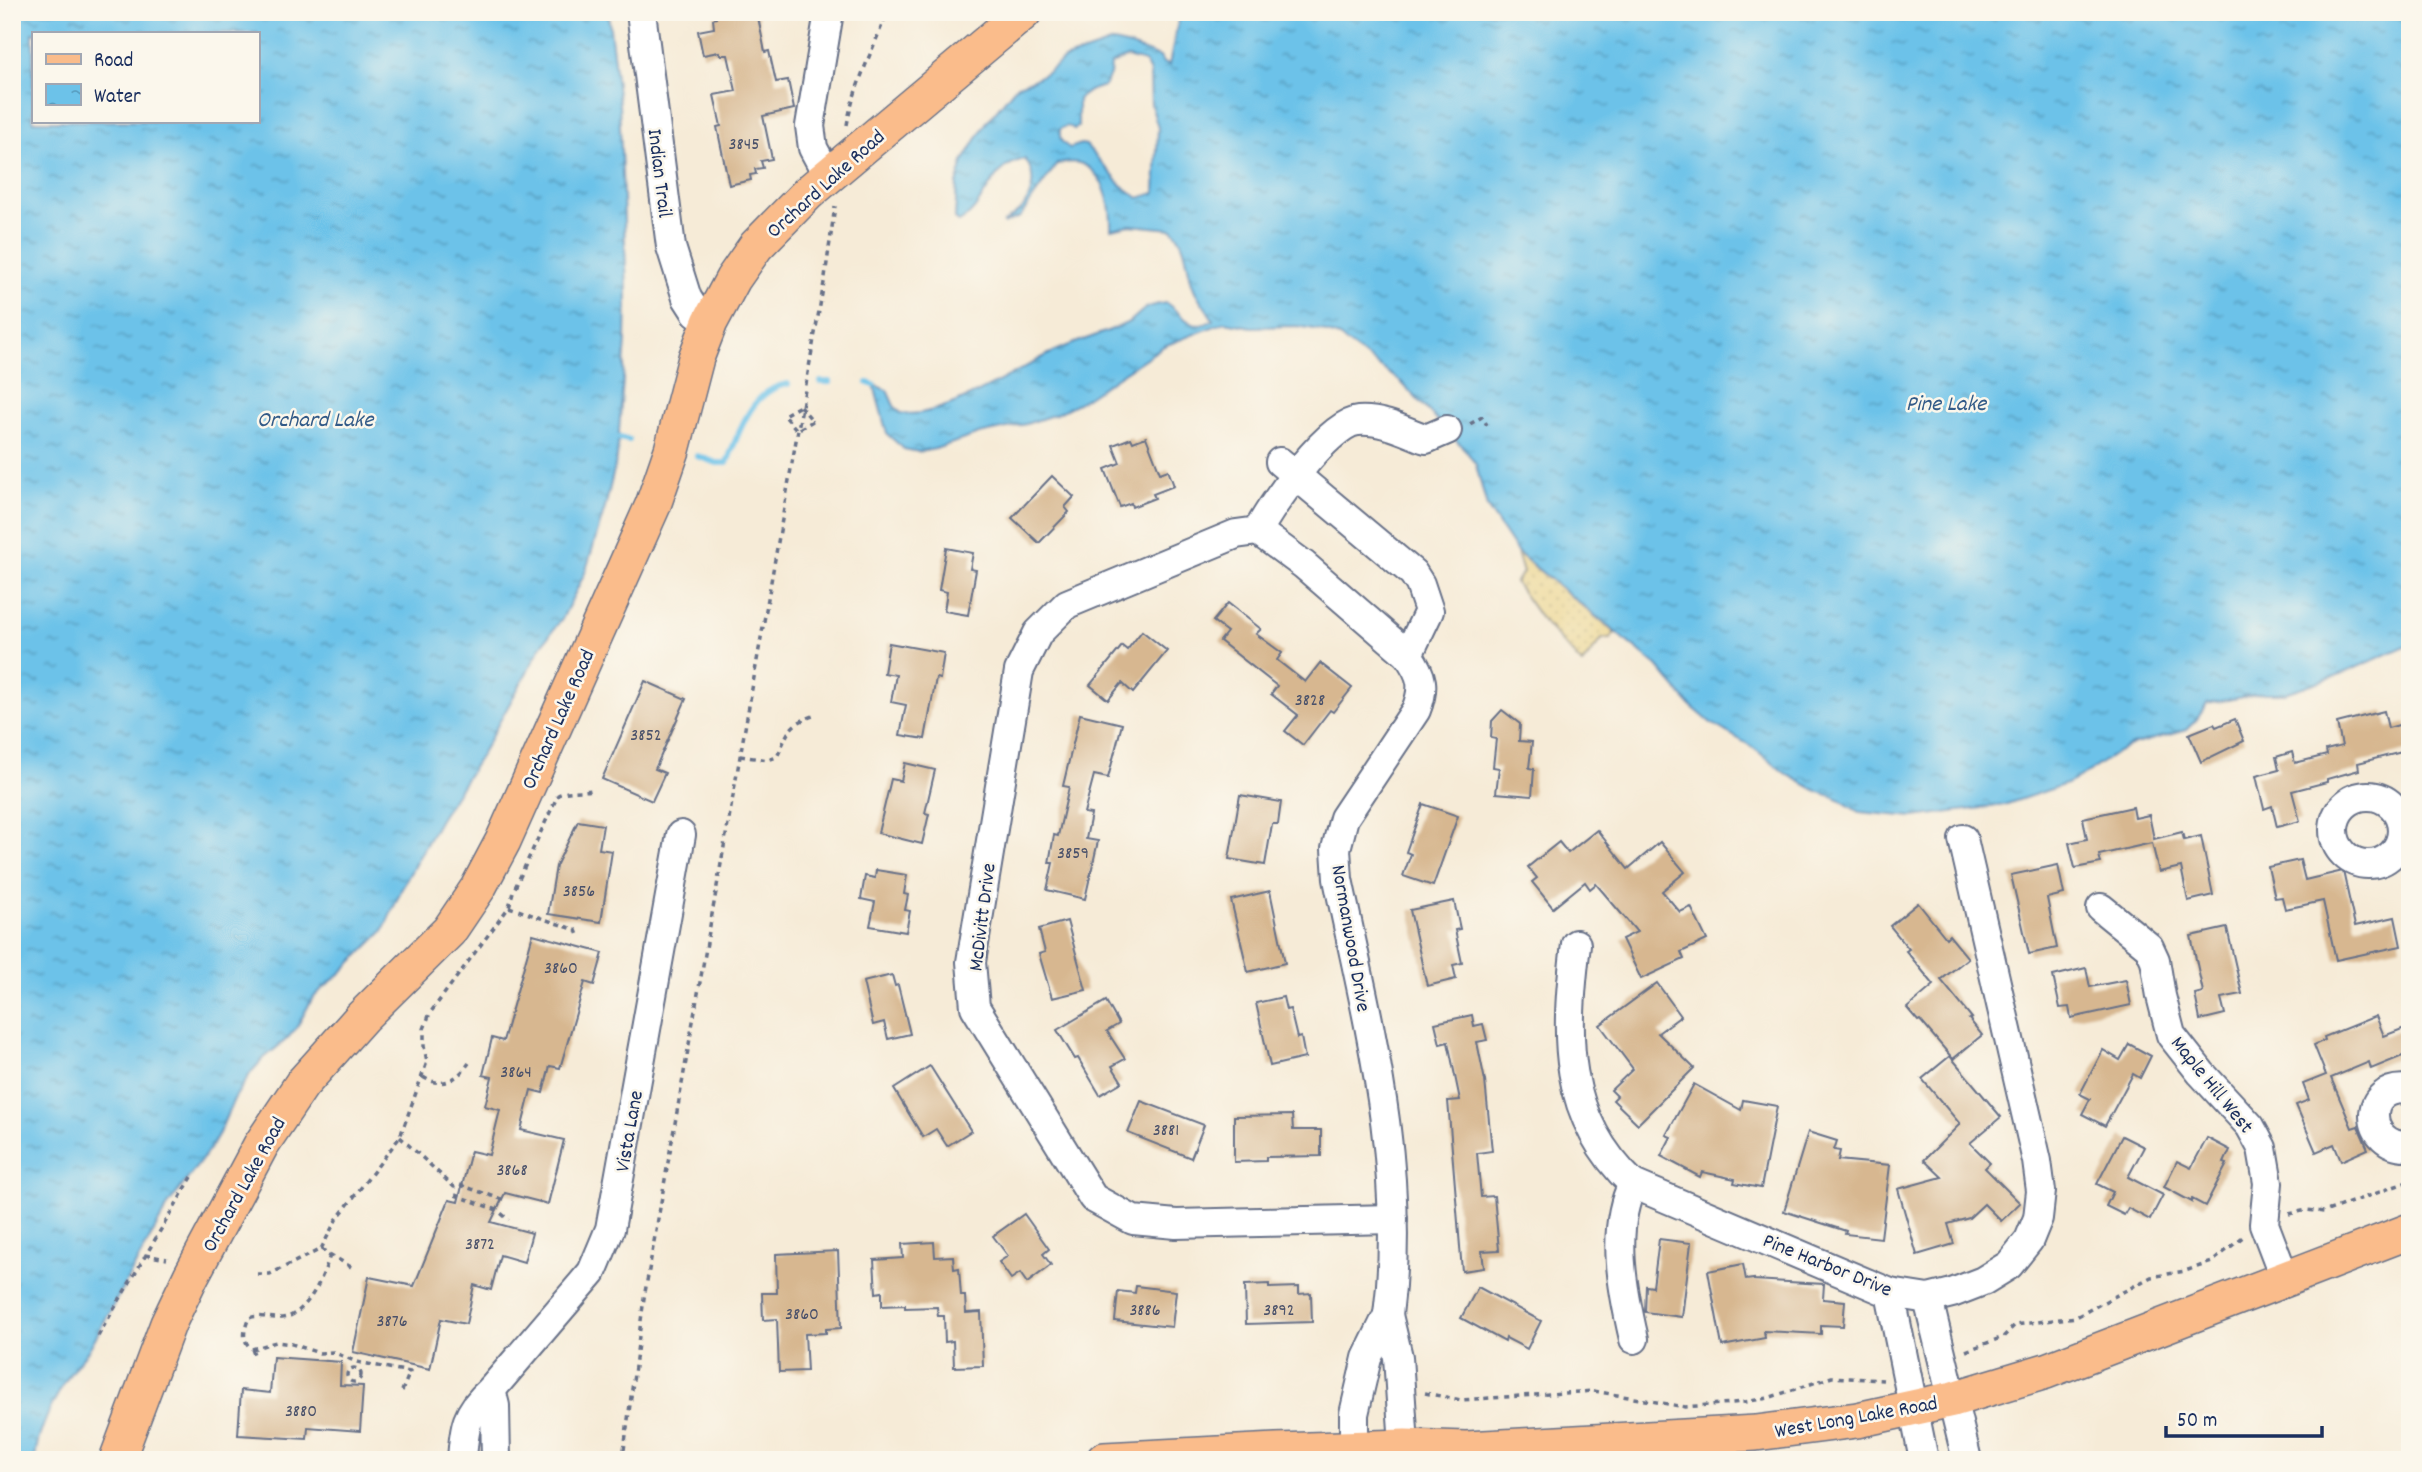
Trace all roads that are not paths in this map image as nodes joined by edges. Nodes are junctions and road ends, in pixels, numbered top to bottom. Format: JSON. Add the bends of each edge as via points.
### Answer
{"nodes":[{"id":1,"x":642,"y":12,"type":"edge"},
{"id":2,"x":829,"y":12,"type":"edge"},
{"id":3,"x":1024,"y":12,"type":"edge"},
{"id":4,"x":835,"y":171,"type":"junction"},
{"id":5,"x":710,"y":322,"type":"junction"},
{"id":6,"x":1447,"y":430,"type":"dead end"},
{"id":7,"x":1288,"y":469,"type":"junction"},
{"id":8,"x":1258,"y":531,"type":"junction"},
{"id":9,"x":1408,"y":655,"type":"junction"},
{"id":10,"x":681,"y":835,"type":"dead end"},
{"id":11,"x":1963,"y":839,"type":"dead end"},
{"id":12,"x":2101,"y":908,"type":"dead end"},
{"id":13,"x":1576,"y":944,"type":"dead end"},
{"id":14,"x":2410,"y":1090,"type":"edge"},
{"id":15,"x":2410,"y":1146,"type":"edge"},
{"id":16,"x":1633,"y":1184,"type":"junction"},
{"id":17,"x":1393,"y":1219,"type":"junction"},
{"id":18,"x":2410,"y":1231,"type":"edge"},
{"id":19,"x":2285,"y":1279,"type":"junction"},
{"id":20,"x":1890,"y":1293,"type":"junction"},
{"id":21,"x":1928,"y":1299,"type":"junction"},
{"id":22,"x":1388,"y":1315,"type":"junction"},
{"id":23,"x":1634,"y":1339,"type":"dead end"},
{"id":24,"x":491,"y":1390,"type":"junction"},
{"id":25,"x":1953,"y":1399,"type":"junction"},
{"id":26,"x":1913,"y":1409,"type":"junction"},
{"id":27,"x":465,"y":1430,"type":"junction"},
{"id":28,"x":495,"y":1431,"type":"junction"},
{"id":29,"x":1405,"y":1453,"type":"edge"},
{"id":30,"x":1354,"y":1454,"type":"edge"},
{"id":31,"x":117,"y":1460,"type":"edge"},
{"id":32,"x":462,"y":1460,"type":"edge"},
{"id":33,"x":496,"y":1460,"type":"edge"},
{"id":34,"x":1104,"y":1460,"type":"edge"},
{"id":35,"x":1924,"y":1460,"type":"edge"},
{"id":36,"x":1967,"y":1460,"type":"edge"}],
"edges":[{"from":1,"to":5,"type":"street","name":"Indian Trail","via":[[671,247],[687,298]]},
{"from":2,"to":4,"type":"street","via":[[810,126],[813,148]]},
{"from":3,"to":4,"type":"main road","name":"Orchard Lake Road"},
{"from":4,"to":5,"type":"main road","name":"Orchard Lake Road","via":[[793,206],[756,246]]},
{"from":5,"to":31,"type":"main road","name":"Orchard Lake Road","via":[[653,505],[503,841],[449,931],[302,1084],[261,1145],[168,1324]]},
{"from":6,"to":7,"type":"street","via":[[1426,439],[1357,421],[1343,425]]},
{"from":7,"to":8,"type":"street"},
{"from":7,"to":9,"type":"street","via":[[1413,573],[1429,611]]},
{"from":8,"to":9,"type":"street","name":"Normanwood Drive"},
{"from":8,"to":17,"type":"street","name":"McDivitt Drive","via":[[1236,534],[1067,604],[1038,633],[1019,671],[971,962],[975,1007],[1093,1198],[1133,1220],[1176,1224]]},
{"from":9,"to":17,"type":"street","name":"Normanwood Drive","via":[[1420,671],[1423,694],[1343,818],[1336,849],[1338,879],[1383,1096]]},
{"from":10,"to":24,"type":"street","name":"Vista Lane","via":[[610,1229],[592,1272]]},
{"from":11,"to":21,"type":"street","name":"Pine Harbor Drive","via":[[2042,1191],[2029,1240],[2009,1265],[1983,1281]]},
{"from":12,"to":19,"type":"street","name":"Maple Hill West","via":[[2149,947],[2171,1035],[2250,1126],[2262,1148],[2268,1183],[2264,1224]]},
{"from":13,"to":16,"type":"street","name":"Pine Harbor Drive","via":[[1569,1052],[1583,1114],[1612,1165]]},
{"from":14,"to":15,"type":"street","via":[[2388,1091],[2373,1111],[2384,1140]]},
{"from":16,"to":20,"type":"street","name":"Pine Harbor Drive"},
{"from":16,"to":23,"type":"street","via":[[1625,1200],[1620,1251],[1624,1299]]},
{"from":17,"to":22,"type":"street","name":"Normanwood Drive"},
{"from":18,"to":19,"type":"main road","name":"West Long Lake Road"},
{"from":19,"to":25,"type":"main road","name":"West Long Lake Road","via":[[2046,1371]]},
{"from":20,"to":21,"type":"street","name":"Pine Harbor Drive"},
{"from":20,"to":26,"type":"street"},
{"from":21,"to":25,"type":"street"},
{"from":22,"to":29,"type":"street","name":"Normanwood Drive","via":[[1398,1357]]},
{"from":22,"to":30,"type":"street","name":"Normanwood Drive","via":[[1367,1358],[1354,1414]]},
{"from":24,"to":27,"type":"street","name":"Vista Lane","via":[[476,1404]]},
{"from":24,"to":28,"type":"street"},
{"from":25,"to":26,"type":"main road","name":"West Long Lake Road"},
{"from":25,"to":36,"type":"street"},
{"from":26,"to":29,"type":"main road","name":"West Long Lake Road","via":[[1755,1433]]},
{"from":26,"to":35,"type":"street"},
{"from":27,"to":28,"type":"street"},
{"from":27,"to":32,"type":"street","name":"Vista Lane"},
{"from":28,"to":33,"type":"street"},
{"from":29,"to":30,"type":"main road","name":"West Long Lake Road"},
{"from":30,"to":34,"type":"main road","name":"West Long Lake Road"}]}
